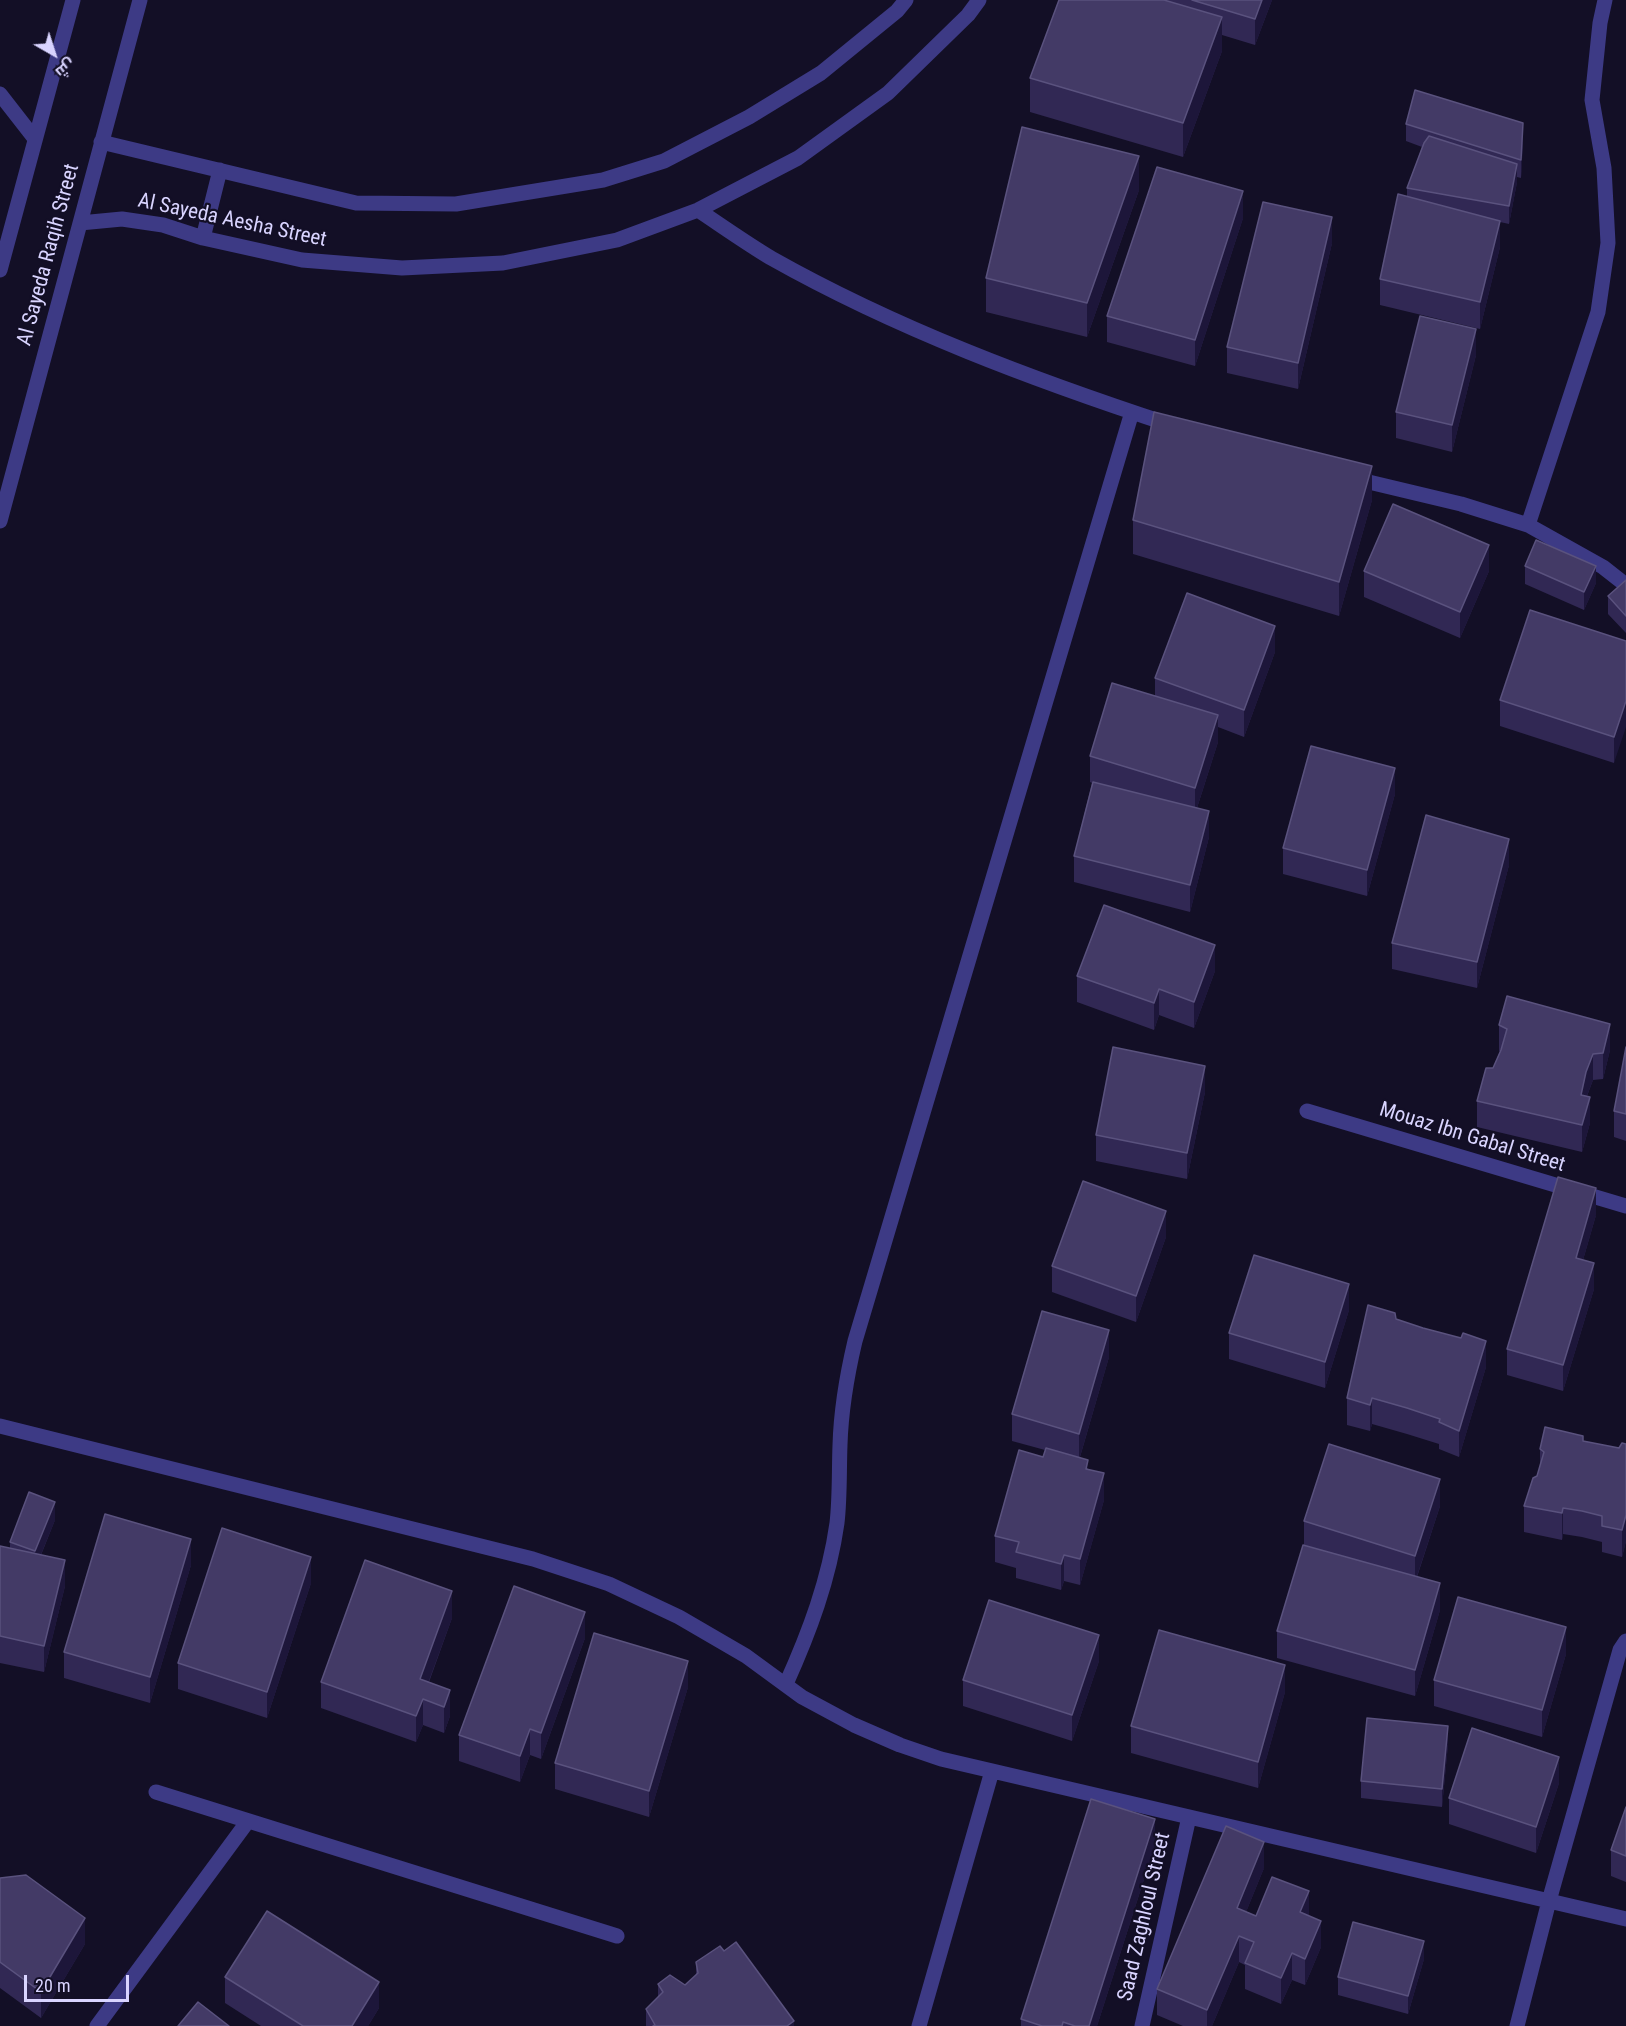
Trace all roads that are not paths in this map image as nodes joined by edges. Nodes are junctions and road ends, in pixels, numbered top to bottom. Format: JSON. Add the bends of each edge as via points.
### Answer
{"nodes":[{"id":1,"x":73,"y":0,"type":"edge"},
{"id":2,"x":140,"y":0,"type":"edge"},
{"id":3,"x":906,"y":0,"type":"edge"},
{"id":4,"x":979,"y":0,"type":"edge"},
{"id":5,"x":1605,"y":0,"type":"edge"},
{"id":6,"x":0,"y":94,"type":"edge"},
{"id":7,"x":36,"y":139,"type":"junction"},
{"id":8,"x":102,"y":142,"type":"junction"},
{"id":9,"x":220,"y":170,"type":"junction"},
{"id":10,"x":698,"y":210,"type":"junction"},
{"id":11,"x":80,"y":223,"type":"junction"},
{"id":12,"x":203,"y":238,"type":"junction"},
{"id":13,"x":0,"y":270,"type":"edge"},
{"id":14,"x":1132,"y":412,"type":"junction"},
{"id":15,"x":1186,"y":429,"type":"edge"},
{"id":16,"x":1337,"y":475,"type":"edge"},
{"id":17,"x":0,"y":521,"type":"edge"},
{"id":18,"x":1528,"y":525,"type":"junction"},
{"id":19,"x":1626,"y":585,"type":"edge"},
{"id":20,"x":1307,"y":1111,"type":"dead end"},
{"id":21,"x":1626,"y":1206,"type":"edge"},
{"id":22,"x":0,"y":1426,"type":"edge"},
{"id":23,"x":1626,"y":1641,"type":"edge"},
{"id":24,"x":786,"y":1684,"type":"junction"},
{"id":25,"x":992,"y":1771,"type":"junction"},
{"id":26,"x":156,"y":1792,"type":"dead end"},
{"id":27,"x":1189,"y":1817,"type":"junction"},
{"id":28,"x":248,"y":1821,"type":"junction"},
{"id":29,"x":1549,"y":1901,"type":"junction"},
{"id":30,"x":1626,"y":1919,"type":"edge"},
{"id":31,"x":617,"y":1936,"type":"dead end"},
{"id":32,"x":97,"y":2026,"type":"edge"},
{"id":33,"x":919,"y":2026,"type":"edge"},
{"id":34,"x":1142,"y":2026,"type":"edge"},
{"id":35,"x":1517,"y":2026,"type":"edge"}],
"edges":[{"from":1,"to":7,"type":"street","name":"Al Sayeda Raqih Street"},
{"from":2,"to":8,"type":"street","name":"Al Sayeda Raqih Street"},
{"from":3,"to":9,"type":"street","via":[[820,73],[749,117],[664,161],[603,180],[456,204],[356,203]]},
{"from":4,"to":10,"type":"street","name":"Al Sayeda Aesha Street","via":[[888,93],[798,159]]},
{"from":5,"to":18,"type":"street","via":[[1592,100],[1604,168],[1608,243],[1598,312]]},
{"from":6,"to":7,"type":"street"},
{"from":7,"to":13,"type":"street","name":"Al Sayeda Raqih Street"},
{"from":8,"to":9,"type":"street"},
{"from":8,"to":11,"type":"street","name":"Al Sayeda Raqih Street"},
{"from":9,"to":12,"type":"street"},
{"from":10,"to":12,"type":"street","name":"Al Sayeda Aesha Street","via":[[617,240],[503,263],[402,268],[302,260]]},
{"from":10,"to":14,"type":"street","via":[[768,256],[883,316],[1063,389]]},
{"from":11,"to":12,"type":"street","name":"Al Sayeda Aesha Street","via":[[122,219],[163,225]]},
{"from":11,"to":17,"type":"street","name":"Al Sayeda Raqih Street"},
{"from":14,"to":15,"type":"street"},
{"from":14,"to":24,"type":"street","via":[[857,1332],[843,1406],[841,1486],[829,1563],[804,1643]]},
{"from":16,"to":18,"type":"street","via":[[1461,504]]},
{"from":18,"to":19,"type":"street","via":[[1603,567]]},
{"from":20,"to":21,"type":"street","name":"Mouaz Ibn Gabal Street"},
{"from":22,"to":24,"type":"street","via":[[533,1559],[598,1580],[678,1617]]},
{"from":23,"to":29,"type":"street","via":[[1620,1650]]},
{"from":24,"to":25,"type":"street","via":[[854,1725],[900,1745]]},
{"from":25,"to":27,"type":"street"},
{"from":25,"to":33,"type":"street"},
{"from":26,"to":28,"type":"street"},
{"from":27,"to":29,"type":"street"},
{"from":27,"to":34,"type":"street","name":"Saad Zaghloul Street"},
{"from":28,"to":31,"type":"street"},
{"from":28,"to":32,"type":"street"},
{"from":29,"to":30,"type":"street"},
{"from":29,"to":35,"type":"street"}]}
